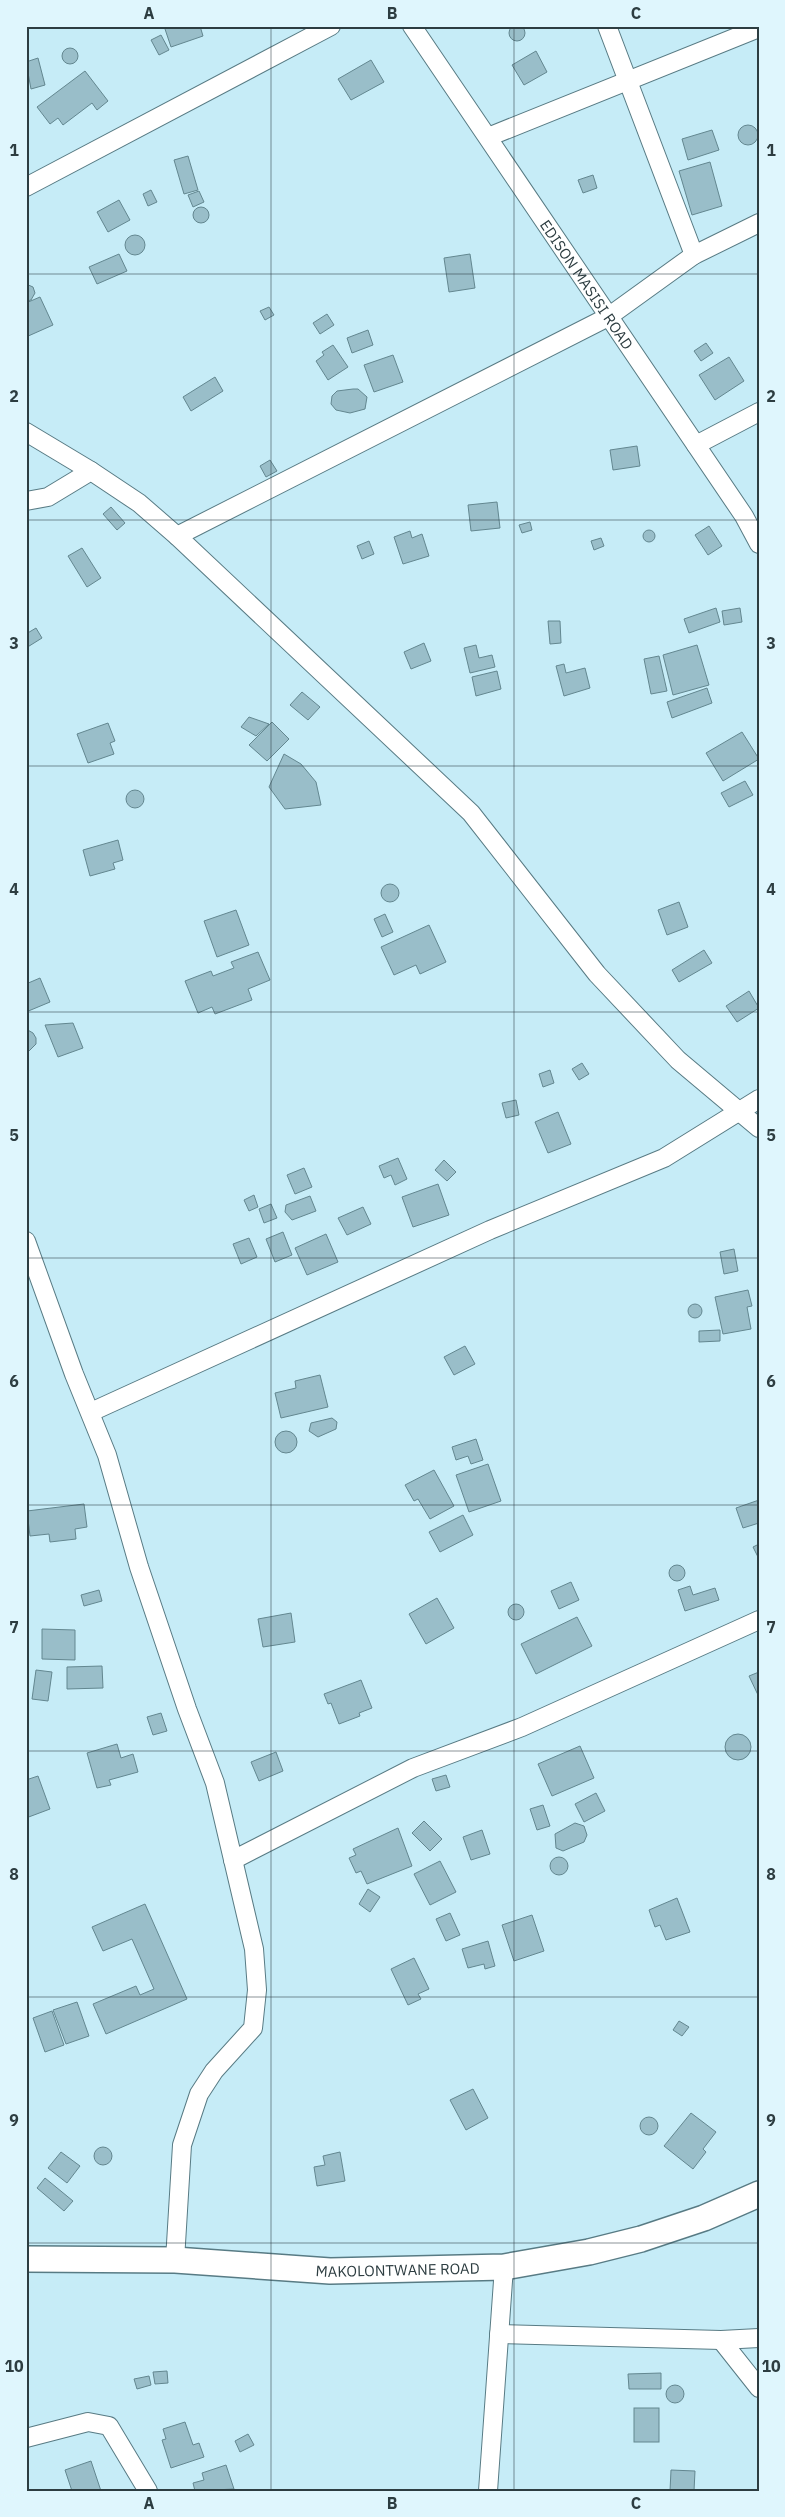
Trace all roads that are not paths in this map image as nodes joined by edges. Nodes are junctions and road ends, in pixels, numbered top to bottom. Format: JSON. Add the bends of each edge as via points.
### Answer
{"nodes":[{"id":1,"x":331,"y":26,"type":"edge"},
{"id":2,"x":412,"y":26,"type":"edge"},
{"id":3,"x":608,"y":26,"type":"edge"},
{"id":4,"x":759,"y":28,"type":"edge"},
{"id":5,"x":627,"y":82,"type":"junction"},
{"id":6,"x":488,"y":137,"type":"junction"},
{"id":7,"x":26,"y":187,"type":"edge"},
{"id":8,"x":759,"y":223,"type":"edge"},
{"id":9,"x":694,"y":255,"type":"junction"},
{"id":10,"x":608,"y":317,"type":"junction"},
{"id":11,"x":759,"y":412,"type":"edge"},
{"id":12,"x":26,"y":432,"type":"edge"},
{"id":13,"x":696,"y":445,"type":"junction"},
{"id":14,"x":91,"y":471,"type":"junction"},
{"id":15,"x":26,"y":501,"type":"edge"},
{"id":16,"x":177,"y":536,"type":"junction"},
{"id":17,"x":759,"y":544,"type":"edge"},
{"id":18,"x":759,"y":1099,"type":"edge"},
{"id":19,"x":739,"y":1113,"type":"junction"},
{"id":20,"x":759,"y":1128,"type":"edge"},
{"id":21,"x":26,"y":1240,"type":"edge"},
{"id":22,"x":91,"y":1412,"type":"junction"},
{"id":23,"x":759,"y":1620,"type":"edge"},
{"id":24,"x":233,"y":1860,"type":"junction"},
{"id":25,"x":759,"y":2194,"type":"edge"},
{"id":26,"x":26,"y":2259,"type":"edge"},
{"id":27,"x":175,"y":2260,"type":"junction"},
{"id":28,"x":504,"y":2267,"type":"junction"},
{"id":29,"x":499,"y":2334,"type":"junction"},
{"id":30,"x":759,"y":2338,"type":"edge"},
{"id":31,"x":721,"y":2340,"type":"junction"},
{"id":32,"x":759,"y":2388,"type":"edge"},
{"id":33,"x":26,"y":2438,"type":"edge"},
{"id":34,"x":148,"y":2491,"type":"edge"},
{"id":35,"x":488,"y":2491,"type":"edge"}],
"edges":[{"from":1,"to":7,"type":"street"},
{"from":2,"to":6,"type":"street","name":"EDISON MASISI ROAD"},
{"from":3,"to":5,"type":"street"},
{"from":4,"to":5,"type":"street"},
{"from":5,"to":6,"type":"street"},
{"from":5,"to":9,"type":"street"},
{"from":6,"to":10,"type":"street","name":"EDISON MASISI ROAD"},
{"from":8,"to":9,"type":"street"},
{"from":9,"to":10,"type":"street"},
{"from":10,"to":13,"type":"street","name":"EDISON MASISI ROAD"},
{"from":10,"to":16,"type":"street"},
{"from":11,"to":13,"type":"street"},
{"from":12,"to":14,"type":"street"},
{"from":13,"to":17,"type":"street","name":"EDISON MASISI ROAD"},
{"from":14,"to":15,"type":"street","via":[[48,497]]},
{"from":14,"to":16,"type":"street","via":[[139,504]]},
{"from":16,"to":19,"type":"street","via":[[471,813],[597,974],[678,1060]]},
{"from":18,"to":19,"type":"street"},
{"from":19,"to":20,"type":"street"},
{"from":19,"to":22,"type":"street","via":[[664,1158],[490,1230]]},
{"from":21,"to":22,"type":"street"},
{"from":22,"to":24,"type":"street","via":[[142,1576],[215,1783]]},
{"from":23,"to":24,"type":"street","via":[[522,1727],[413,1768]]},
{"from":24,"to":27,"type":"street","via":[[254,1949],[257,1990],[252,2028],[214,2071],[199,2094],[190,2120],[182,2145]]},
{"from":25,"to":28,"type":"main road","name":"MAKOLONTWANE ROAD","via":[[704,2218],[641,2239]]},
{"from":26,"to":27,"type":"main road","name":"MAKOLONTWANE ROAD"},
{"from":27,"to":28,"type":"main road","name":"MAKOLONTWANE ROAD","via":[[330,2271]]},
{"from":28,"to":29,"type":"street"},
{"from":29,"to":31,"type":"street"},
{"from":29,"to":35,"type":"street"},
{"from":30,"to":31,"type":"street"},
{"from":31,"to":32,"type":"street"},
{"from":33,"to":34,"type":"street","via":[[88,2422],[109,2426]]}]}
